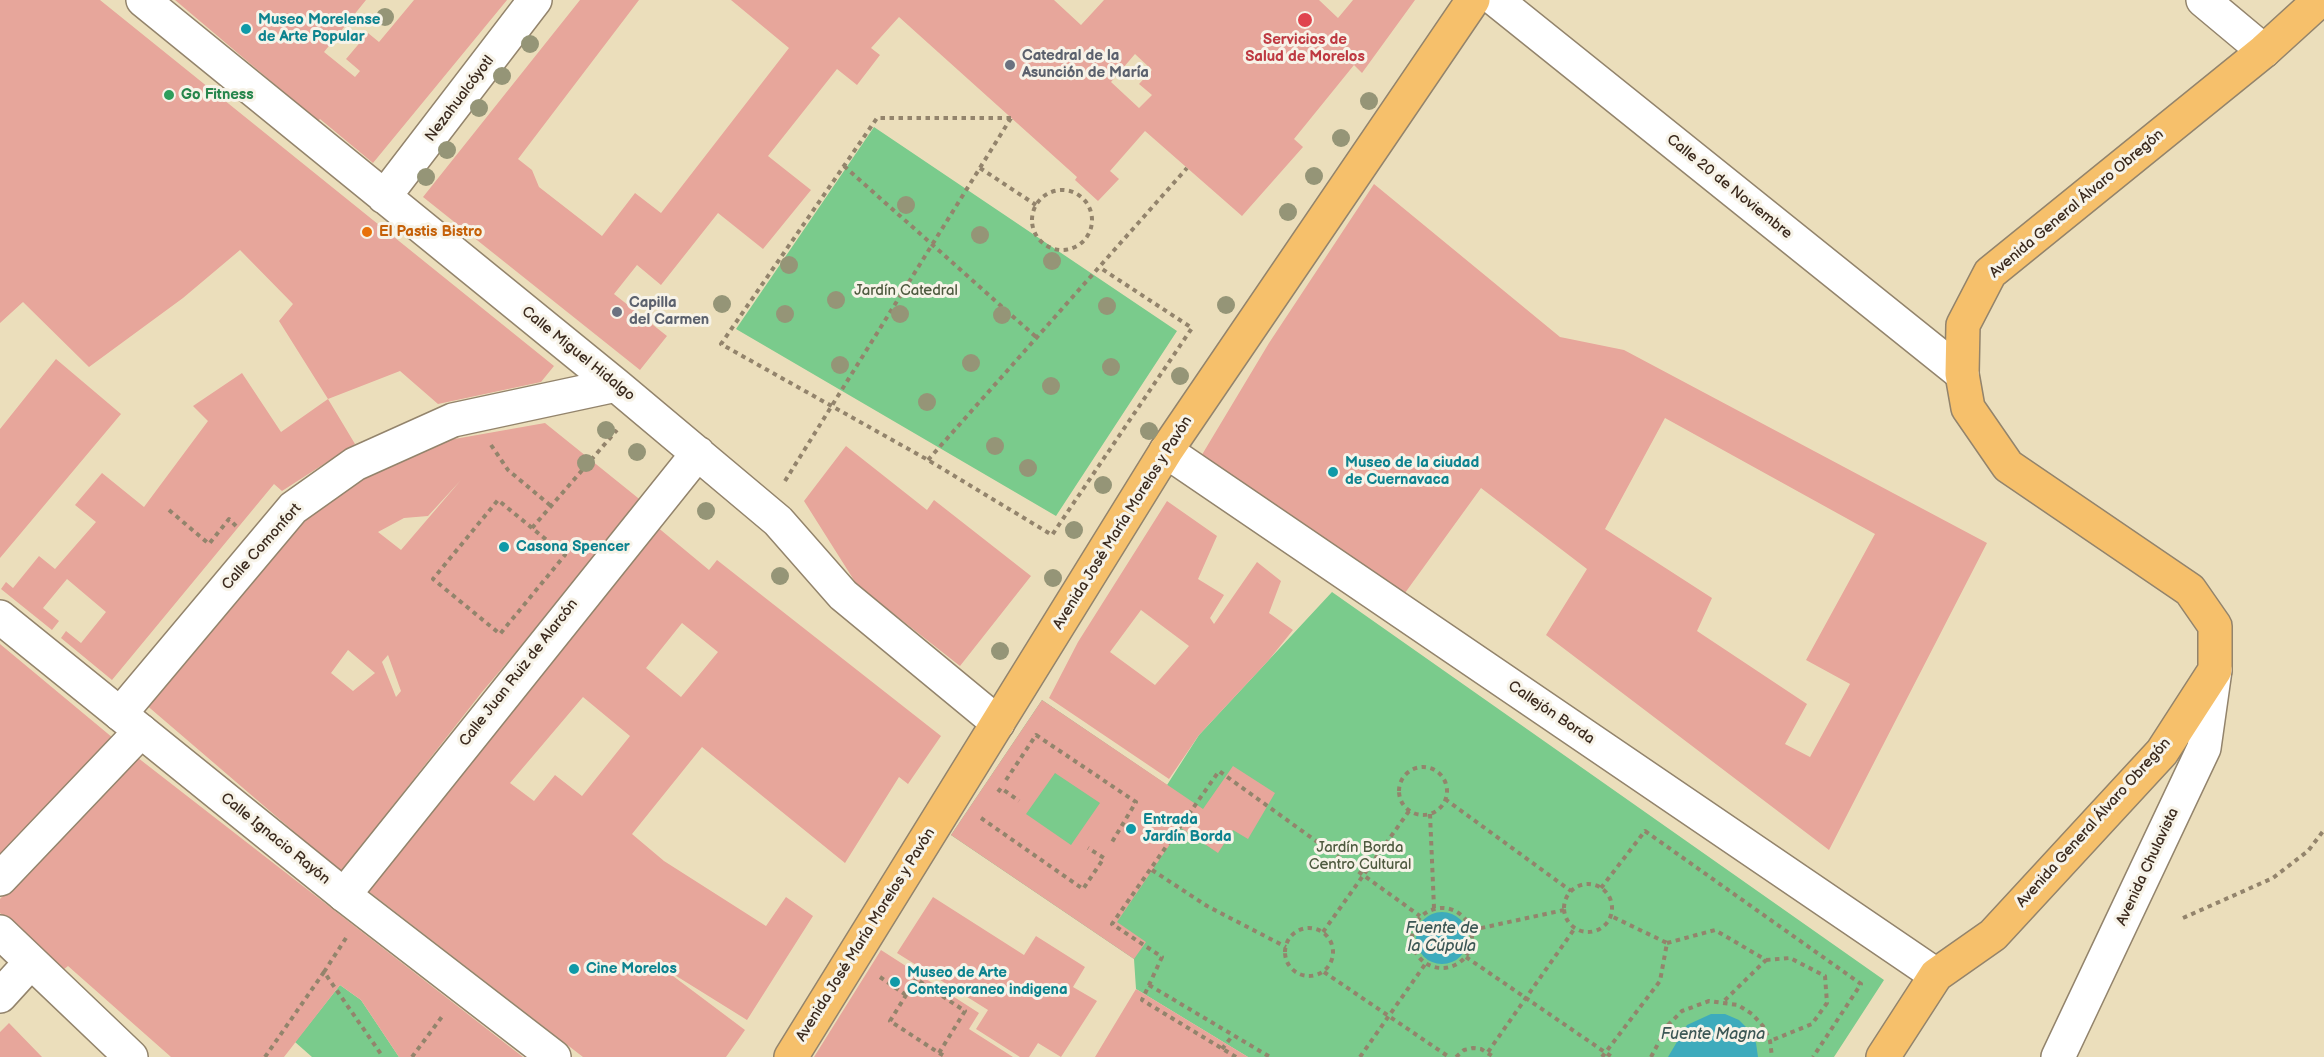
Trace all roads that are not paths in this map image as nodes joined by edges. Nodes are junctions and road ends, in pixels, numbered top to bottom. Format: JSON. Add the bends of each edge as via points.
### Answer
{"nodes":[{"id":1,"x":143,"y":0,"type":"edge"},
{"id":2,"x":535,"y":0,"type":"edge"},
{"id":3,"x":1473,"y":0,"type":"edge"},
{"id":4,"x":1496,"y":0,"type":"edge"},
{"id":5,"x":2203,"y":0,"type":"edge"},
{"id":6,"x":2320,"y":0,"type":"edge"},
{"id":7,"x":2264,"y":51,"type":"junction"},
{"id":8,"x":384,"y":196,"type":"junction"},
{"id":9,"x":1962,"y":374,"type":"junction"},
{"id":10,"x":628,"y":395,"type":"junction"},
{"id":11,"x":1166,"y":451,"type":"junction"},
{"id":12,"x":698,"y":453,"type":"junction"},
{"id":13,"x":0,"y":617,"type":"edge"},
{"id":14,"x":2215,"y":670,"type":"junction"},
{"id":15,"x":131,"y":723,"type":"junction"},
{"id":16,"x":998,"y":723,"type":"junction"},
{"id":17,"x":0,"y":879,"type":"edge"},
{"id":18,"x":344,"y":895,"type":"junction"},
{"id":19,"x":0,"y":932,"type":"edge"},
{"id":20,"x":31,"y":962,"type":"junction"},
{"id":21,"x":1936,"y":975,"type":"junction"},
{"id":22,"x":0,"y":996,"type":"edge"},
{"id":23,"x":131,"y":1057,"type":"edge"},
{"id":24,"x":554,"y":1057,"type":"edge"},
{"id":25,"x":791,"y":1057,"type":"edge"},
{"id":26,"x":1883,"y":1057,"type":"edge"},
{"id":27,"x":2058,"y":1057,"type":"edge"}],
"edges":[{"from":1,"to":8,"type":"street","name":"Calle Miguel Hidalgo"},
{"from":2,"to":8,"type":"street","name":"Nezahualcóyotl"},
{"from":3,"to":11,"type":"main road","name":"Avenida José María Morelos y Pavón"},
{"from":4,"to":9,"type":"street","name":"Calle 20 de Noviembre"},
{"from":5,"to":7,"type":"street"},
{"from":6,"to":7,"type":"main road","name":"Avenida General Álvaro Obregón"},
{"from":7,"to":9,"type":"main road","name":"Avenida General Álvaro Obregón","via":[[1990,273],[1963,325]]},
{"from":8,"to":10,"type":"street","name":"Calle Miguel Hidalgo"},
{"from":9,"to":14,"type":"main road","name":"Avenida General Álvaro Obregón","via":[[1968,408],[2008,466],[2190,590],[2215,626]]},
{"from":10,"to":12,"type":"street","name":"Calle Miguel Hidalgo"},
{"from":10,"to":15,"type":"street","name":"Calle Comonfort","via":[[453,420],[355,464],[293,508]]},
{"from":11,"to":16,"type":"main road","name":"Avenida José María Morelos y Pavón"},
{"from":11,"to":21,"type":"street","name":"Callejón Borda"},
{"from":12,"to":16,"type":"street","name":"Calle Miguel Hidalgo","via":[[778,521],[843,596]]},
{"from":12,"to":18,"type":"street","name":"Calle Juan Ruiz de Alarcón"},
{"from":13,"to":15,"type":"street","name":"Calle Ignacio Rayón"},
{"from":14,"to":21,"type":"main road","name":"Avenida General Álvaro Obregón","via":[[2154,761],[1993,935]]},
{"from":14,"to":27,"type":"street","name":"Avenida Chulavista","via":[[2204,748]]},
{"from":15,"to":17,"type":"street","name":"Calle Comonfort"},
{"from":15,"to":18,"type":"street","name":"Calle Ignacio Rayón"},
{"from":16,"to":25,"type":"main road","name":"Avenida José María Morelos y Pavón"},
{"from":18,"to":24,"type":"street","name":"Calle Ignacio Rayón"},
{"from":19,"to":20,"type":"street"},
{"from":20,"to":22,"type":"street"},
{"from":20,"to":23,"type":"street"},
{"from":21,"to":26,"type":"main road","name":"Avenida General Álvaro Obregón"}]}
